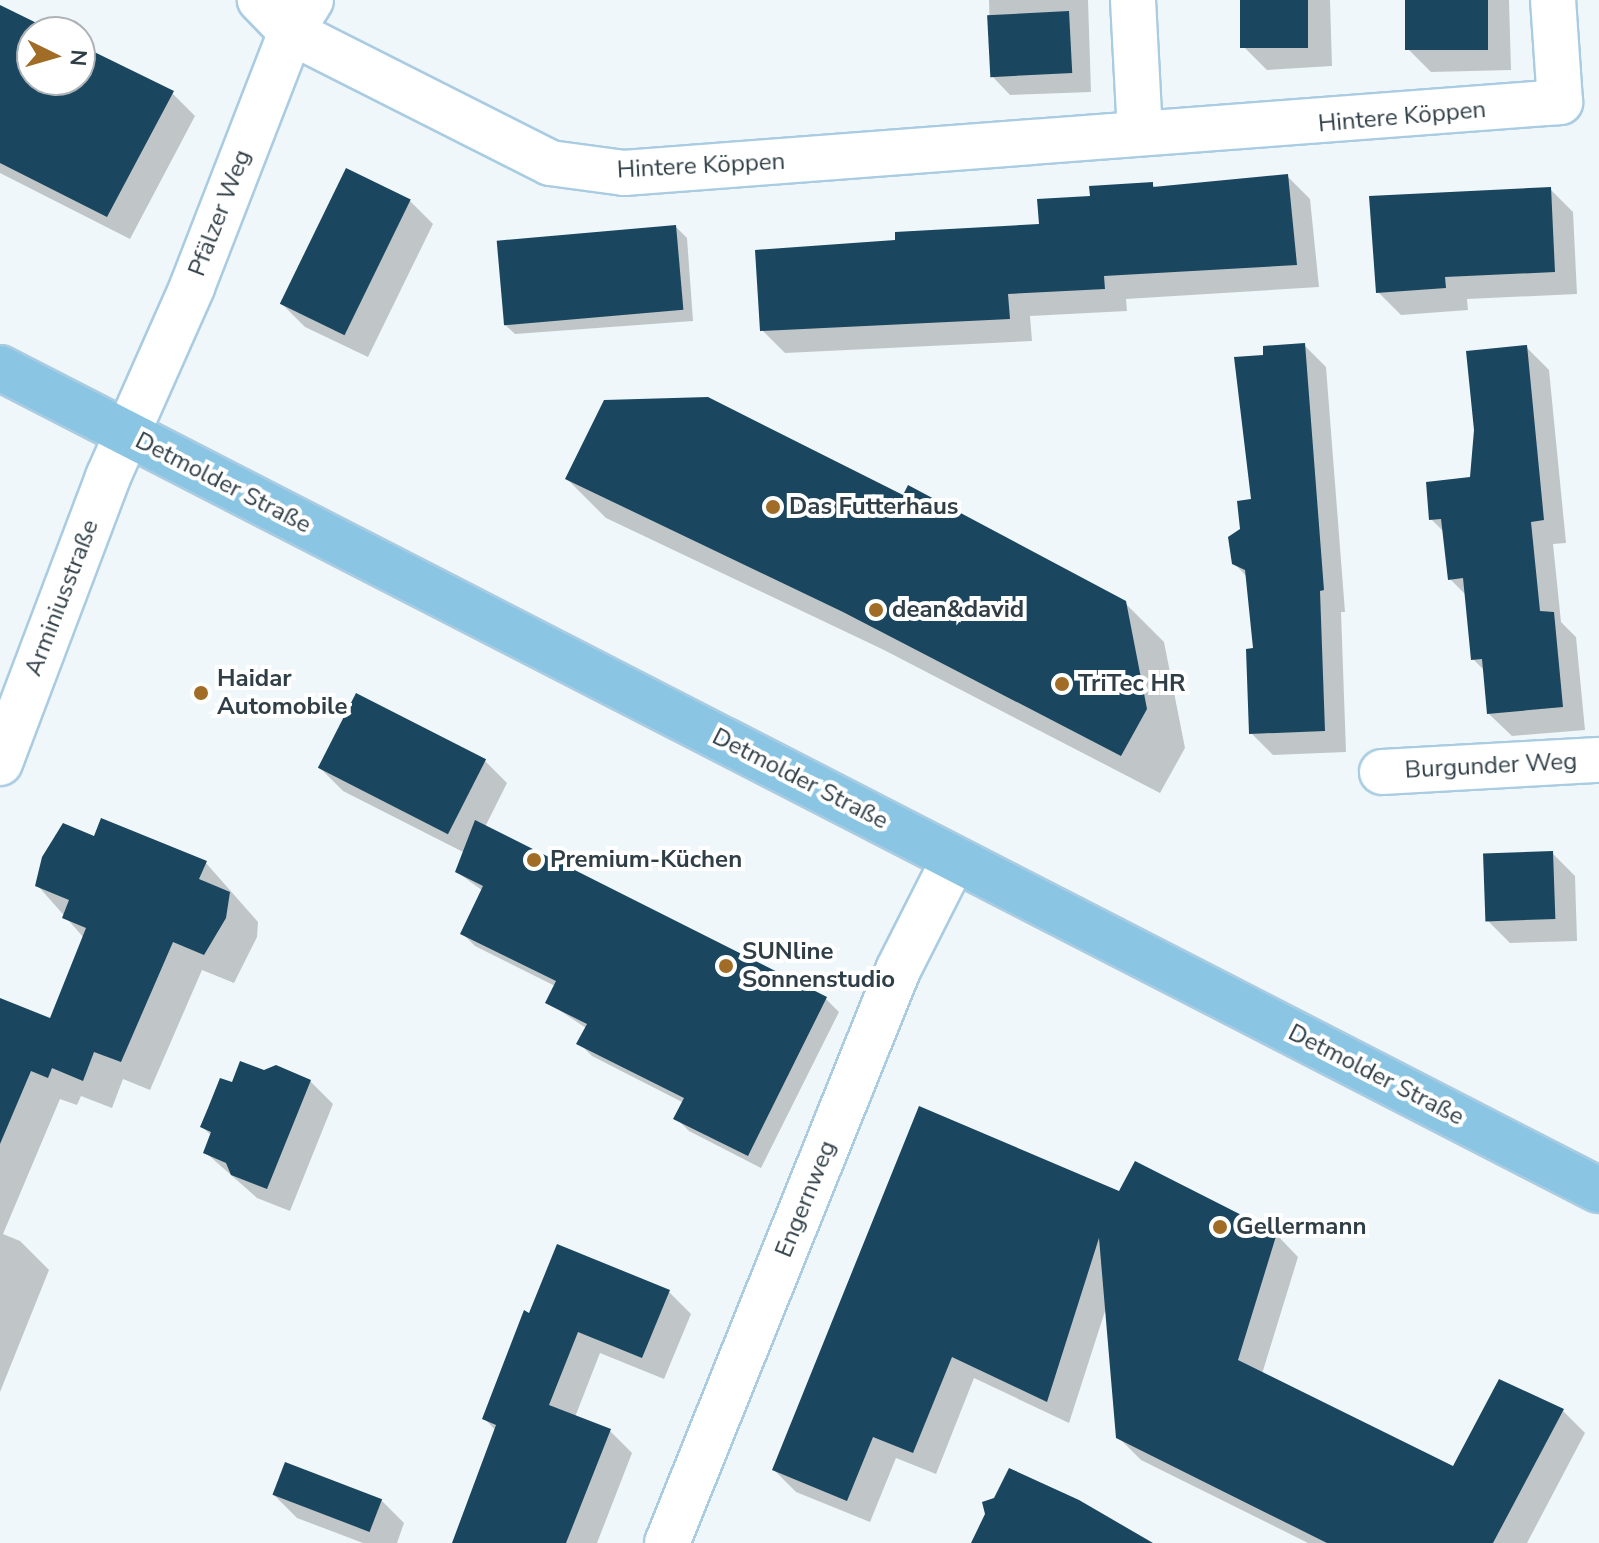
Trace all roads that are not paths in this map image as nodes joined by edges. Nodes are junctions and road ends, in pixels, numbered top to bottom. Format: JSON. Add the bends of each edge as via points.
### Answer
{"nodes":[{"id":1,"x":260,"y":0,"type":"edge"},
{"id":2,"x":1133,"y":0,"type":"edge"},
{"id":3,"x":1553,"y":0,"type":"edge"},
{"id":4,"x":301,"y":16,"type":"edge"},
{"id":5,"x":1140,"y":132,"type":"junction"},
{"id":6,"x":0,"y":368,"type":"edge"},
{"id":7,"x":127,"y":433,"type":"junction"},
{"id":8,"x":1599,"y":760,"type":"edge"},
{"id":9,"x":0,"y":763,"type":"edge"},
{"id":10,"x":1382,"y":772,"type":"dead end"},
{"id":11,"x":954,"y":859,"type":"junction"},
{"id":12,"x":1599,"y":1190,"type":"edge"},
{"id":13,"x":667,"y":1543,"type":"edge"}],
"edges":[{"from":1,"to":4,"type":"street"},
{"from":2,"to":5,"type":"street"},
{"from":3,"to":5,"type":"street","name":"Hintere Köppen","via":[[1560,102],[1327,124]]},
{"from":4,"to":5,"type":"street","name":"Hintere Köppen","via":[[550,163],[624,173]]},
{"from":4,"to":7,"type":"street","name":"Pfälzer Weg"},
{"from":6,"to":7,"type":"main road","name":"Detmolder Straße"},
{"from":7,"to":9,"type":"street","name":"Arminiusstraße"},
{"from":7,"to":11,"type":"main road","name":"Detmolder Straße"},
{"from":8,"to":10,"type":"street","name":"Burgunder Weg"},
{"from":11,"to":12,"type":"main road","name":"Detmolder Straße"},
{"from":11,"to":13,"type":"street","name":"Engernweg","via":[[898,970]]}]}
